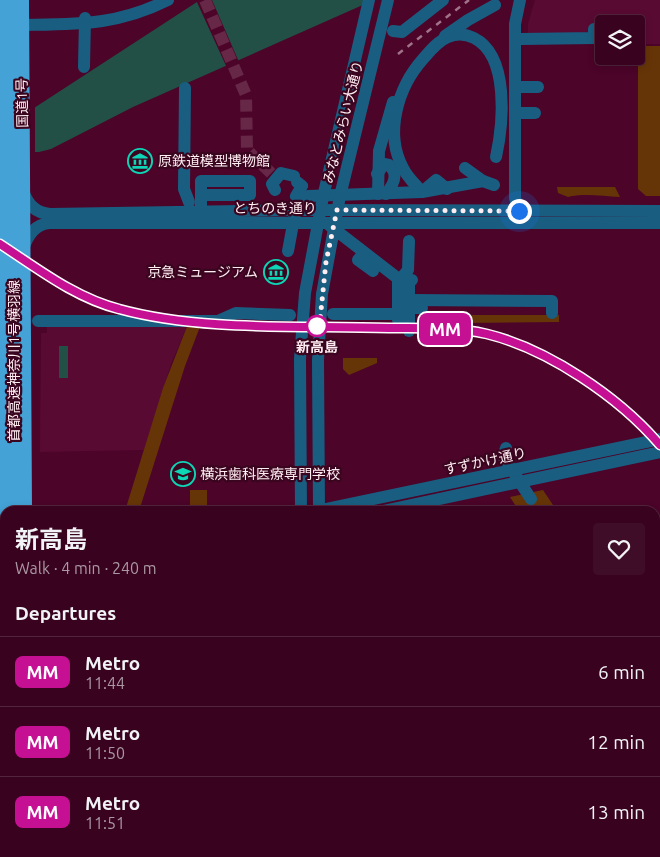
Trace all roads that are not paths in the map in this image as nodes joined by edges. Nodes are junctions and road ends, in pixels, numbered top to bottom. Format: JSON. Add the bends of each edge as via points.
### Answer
{"nodes":[{"id":1,"x":5,"y":0,"type":"edge"},
{"id":2,"x":12,"y":0,"type":"edge"},
{"id":3,"x":20,"y":0,"type":"edge"},
{"id":4,"x":168,"y":0,"type":"edge"},
{"id":5,"x":370,"y":0,"type":"edge"},
{"id":6,"x":437,"y":0,"type":"edge"},
{"id":7,"x":443,"y":0,"type":"edge"},
{"id":8,"x":520,"y":0,"type":"edge"},
{"id":9,"x":526,"y":0,"type":"edge"},
{"id":10,"x":387,"y":5,"type":"edge"},
{"id":11,"x":495,"y":6,"type":"dead end"},
{"id":12,"x":84,"y":24,"type":"junction"},
{"id":13,"x":20,"y":25,"type":"junction"},
{"id":14,"x":594,"y":29,"type":"dead end"},
{"id":15,"x":521,"y":40,"type":"junction"},
{"id":16,"x":13,"y":57,"type":"junction"},
{"id":17,"x":84,"y":67,"type":"dead end"},
{"id":18,"x":521,"y":87,"type":"junction"},
{"id":19,"x":538,"y":87,"type":"dead end"},
{"id":20,"x":185,"y":88,"type":"dead end"},
{"id":21,"x":14,"y":108,"type":"junction"},
{"id":22,"x":521,"y":113,"type":"junction"},
{"id":23,"x":535,"y":113,"type":"dead end"},
{"id":24,"x":496,"y":157,"type":"dead end"},
{"id":25,"x":465,"y":168,"type":"dead end"},
{"id":26,"x":274,"y":182,"type":"dead end"},
{"id":27,"x":377,"y":188,"type":"junction"},
{"id":28,"x":422,"y":192,"type":"junction"},
{"id":29,"x":201,"y":195,"type":"dead end"},
{"id":30,"x":23,"y":198,"type":"junction"},
{"id":31,"x":298,"y":198,"type":"junction"},
{"id":32,"x":189,"y":202,"type":"dead end"},
{"id":33,"x":519,"y":211,"type":"junction"},
{"id":34,"x":201,"y":212,"type":"junction"},
{"id":35,"x":319,"y":216,"type":"junction"},
{"id":36,"x":336,"y":217,"type":"junction"},
{"id":37,"x":50,"y":218,"type":"junction"},
{"id":38,"x":659,"y":221,"type":"edge"},
{"id":39,"x":409,"y":241,"type":"dead end"},
{"id":40,"x":287,"y":247,"type":"dead end"},
{"id":41,"x":23,"y":249,"type":"junction"},
{"id":42,"x":0,"y":258,"type":"edge"},
{"id":43,"x":403,"y":281,"type":"junction"},
{"id":44,"x":547,"y":307,"type":"dead end"},
{"id":45,"x":290,"y":314,"type":"dead end"},
{"id":46,"x":333,"y":314,"type":"dead end"},
{"id":47,"x":405,"y":314,"type":"junction"},
{"id":48,"x":0,"y":319,"type":"edge"},
{"id":49,"x":0,"y":410,"type":"edge"},
{"id":50,"x":660,"y":439,"type":"edge"},
{"id":51,"x":509,"y":452,"type":"dead end"},
{"id":52,"x":660,"y":452,"type":"edge"},
{"id":53,"x":10,"y":455,"type":"dead end"},
{"id":54,"x":532,"y":502,"type":"dead end"},
{"id":55,"x":6,"y":506,"type":"edge"},
{"id":56,"x":14,"y":506,"type":"edge"},
{"id":57,"x":23,"y":506,"type":"edge"},
{"id":58,"x":301,"y":506,"type":"edge"},
{"id":59,"x":318,"y":506,"type":"edge"},
{"id":60,"x":342,"y":506,"type":"edge"},
{"id":61,"x":406,"y":506,"type":"edge"}],
"edges":[{"from":1,"to":16,"type":"highway"},
{"from":1,"to":21,"type":"highway"},
{"from":2,"to":16,"type":"highway","name":"首都高速神奈川1号横羽線"},
{"from":3,"to":13,"type":"highway","name":"国道1号"},
{"from":4,"to":12,"type":"street","via":[[137,14]]},
{"from":5,"to":35,"type":"street","name":"みなとみらい大通り"},
{"from":6,"to":7,"type":"street","via":[[397,31]]},
{"from":8,"to":33,"type":"street","via":[[515,31],[515,198]]},
{"from":9,"to":15,"type":"street"},
{"from":10,"to":36,"type":"street","name":"みなとみらい大通り"},
{"from":11,"to":27,"type":"street","via":[[445,36],[406,78],[387,117],[379,150]]},
{"from":12,"to":13,"type":"street"},
{"from":12,"to":17,"type":"street"},
{"from":13,"to":21,"type":"highway","name":"国道1号"},
{"from":14,"to":15,"type":"street","via":[[594,38]]},
{"from":15,"to":18,"type":"street"},
{"from":16,"to":56,"type":"highway","name":"首都高速神奈川1号横羽線"},
{"from":18,"to":19,"type":"street"},
{"from":18,"to":22,"type":"street"},
{"from":20,"to":32,"type":"street","via":[[184,189]]},
{"from":21,"to":30,"type":"highway","name":"国道1号","via":[[22,155]]},
{"from":21,"to":55,"type":"highway"},
{"from":22,"to":23,"type":"street"},
{"from":22,"to":33,"type":"street","via":[[522,198]]},
{"from":24,"to":28,"type":"street","via":[[502,110],[494,60],[485,46],[471,36],[448,37],[430,51],[411,74],[396,112],[397,154],[403,170]]},
{"from":25,"to":28,"type":"street","via":[[489,183]]},
{"from":26,"to":31,"type":"street","via":[[281,173],[295,179],[302,186]]},
{"from":27,"to":28,"type":"street"},
{"from":27,"to":31,"type":"street"},
{"from":29,"to":34,"type":"street"},
{"from":30,"to":37,"type":"street","name":"とちのき通り"},
{"from":30,"to":41,"type":"highway","name":"国道1号"},
{"from":30,"to":53,"type":"highway","name":"国道1号","via":[[11,269]]},
{"from":31,"to":40,"type":"street"},
{"from":31,"to":43,"type":"street","via":[[364,261]]},
{"from":33,"to":36,"type":"street","name":"とちのき通り"},
{"from":33,"to":38,"type":"street","name":"とちのき通り"},
{"from":34,"to":35,"type":"street","name":"とちのき通り"},
{"from":34,"to":37,"type":"street","name":"とちのき通り"},
{"from":35,"to":36,"type":"street","name":"とちのき通り"},
{"from":35,"to":37,"type":"street","name":"とちのき通り"},
{"from":35,"to":58,"type":"street","name":"みなとみらい大通り","via":[[302,314]]},
{"from":36,"to":38,"type":"street","name":"とちのき通り"},
{"from":36,"to":59,"type":"street","name":"みなとみらい大通り","via":[[326,262],[320,314]]},
{"from":37,"to":41,"type":"street","via":[[34,229]]},
{"from":39,"to":43,"type":"street","via":[[408,270]]},
{"from":41,"to":57,"type":"highway","name":"国道1号"},
{"from":42,"to":49,"type":"highway"},
{"from":43,"to":47,"type":"street"},
{"from":44,"to":47,"type":"street"},
{"from":45,"to":48,"type":"street","via":[[236,313],[218,321]]},
{"from":46,"to":47,"type":"street"},
{"from":50,"to":60,"type":"street","name":"すずかけ通り"},
{"from":51,"to":54,"type":"street"},
{"from":52,"to":61,"type":"street","name":"すずかけ通り"}]}
